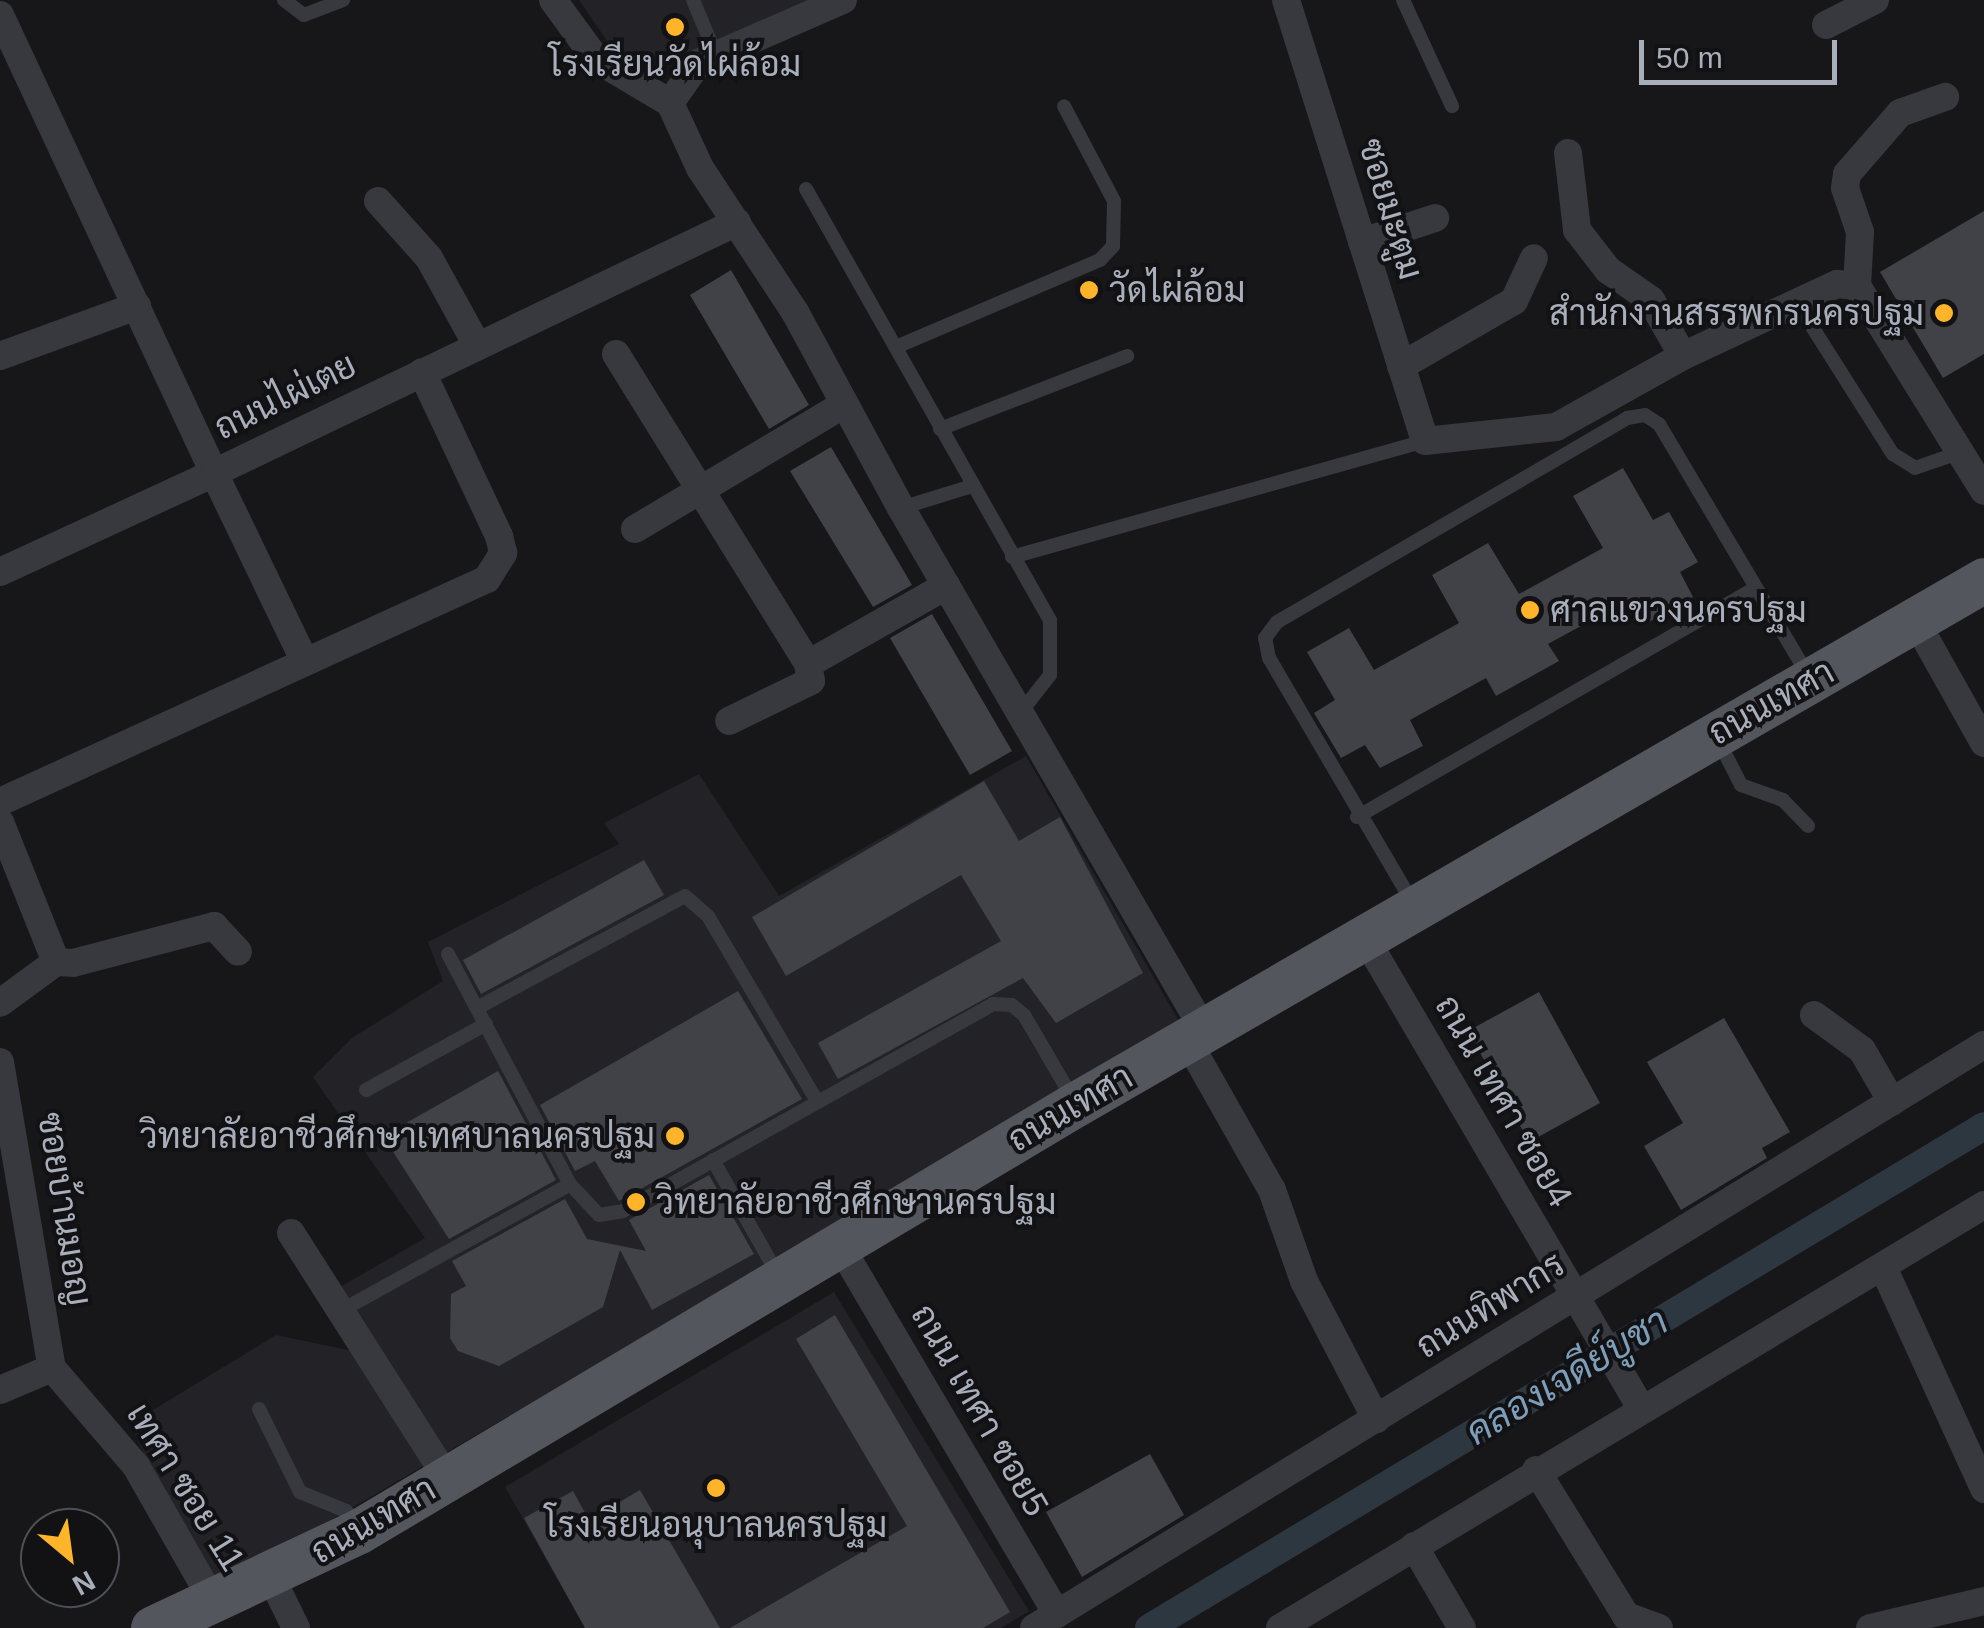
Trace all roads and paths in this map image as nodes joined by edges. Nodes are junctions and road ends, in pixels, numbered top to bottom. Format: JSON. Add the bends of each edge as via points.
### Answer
{"nodes":[{"id":1,"x":284,"y":0,"type":"edge"},
{"id":2,"x":343,"y":0,"type":"edge"},
{"id":3,"x":552,"y":0,"type":"edge"},
{"id":4,"x":694,"y":0,"type":"edge"},
{"id":5,"x":843,"y":0,"type":"edge"},
{"id":6,"x":1286,"y":0,"type":"edge"},
{"id":7,"x":1403,"y":0,"type":"edge"},
{"id":8,"x":1875,"y":0,"type":"edge"},
{"id":9,"x":0,"y":15,"type":"edge"},
{"id":10,"x":1826,"y":25,"type":"dead end"},
{"id":11,"x":716,"y":56,"type":"junction"},
{"id":12,"x":1945,"y":96,"type":"dead end"},
{"id":13,"x":670,"y":102,"type":"junction"},
{"id":14,"x":1064,"y":106,"type":"dead end"},
{"id":15,"x":1452,"y":106,"type":"dead end"},
{"id":16,"x":1568,"y":152,"type":"dead end"},
{"id":17,"x":806,"y":188,"type":"dead end"},
{"id":18,"x":378,"y":201,"type":"dead end"},
{"id":19,"x":1435,"y":218,"type":"dead end"},
{"id":20,"x":737,"y":222,"type":"junction"},
{"id":21,"x":1362,"y":242,"type":"junction"},
{"id":22,"x":1534,"y":258,"type":"dead end"},
{"id":23,"x":1857,"y":286,"type":"junction"},
{"id":24,"x":1797,"y":303,"type":"junction"},
{"id":25,"x":137,"y":306,"type":"junction"},
{"id":26,"x":477,"y":345,"type":"junction"},
{"id":27,"x":896,"y":347,"type":"junction"},
{"id":28,"x":616,"y":354,"type":"dead end"},
{"id":29,"x":0,"y":356,"type":"edge"},
{"id":30,"x":1127,"y":356,"type":"dead end"},
{"id":31,"x":1683,"y":356,"type":"junction"},
{"id":32,"x":1401,"y":366,"type":"junction"},
{"id":33,"x":422,"y":372,"type":"junction"},
{"id":34,"x":843,"y":405,"type":"junction"},
{"id":35,"x":940,"y":429,"type":"junction"},
{"id":36,"x":1425,"y":441,"type":"junction"},
{"id":37,"x":1958,"y":453,"type":"junction"},
{"id":38,"x":214,"y":473,"type":"junction"},
{"id":39,"x":972,"y":486,"type":"junction"},
{"id":40,"x":700,"y":490,"type":"junction"},
{"id":41,"x":1984,"y":491,"type":"edge"},
{"id":42,"x":901,"y":508,"type":"junction"},
{"id":43,"x":635,"y":529,"type":"dead end"},
{"id":44,"x":1012,"y":556,"type":"junction"},
{"id":45,"x":0,"y":572,"type":"edge"},
{"id":46,"x":1984,"y":580,"type":"edge"},
{"id":47,"x":946,"y":586,"type":"junction"},
{"id":48,"x":1755,"y":588,"type":"junction"},
{"id":49,"x":1916,"y":620,"type":"junction"},
{"id":50,"x":304,"y":660,"type":"junction"},
{"id":51,"x":808,"y":664,"type":"junction"},
{"id":52,"x":1811,"y":680,"type":"junction"},
{"id":53,"x":1021,"y":712,"type":"junction"},
{"id":54,"x":729,"y":721,"type":"dead end"},
{"id":55,"x":1715,"y":733,"type":"junction"},
{"id":56,"x":1984,"y":743,"type":"edge"},
{"id":57,"x":0,"y":802,"type":"edge"},
{"id":58,"x":1357,"y":816,"type":"junction"},
{"id":59,"x":0,"y":822,"type":"edge"},
{"id":60,"x":1808,"y":826,"type":"dead end"},
{"id":61,"x":1417,"y":909,"type":"junction"},
{"id":62,"x":1364,"y":936,"type":"junction"},
{"id":63,"x":238,"y":952,"type":"dead end"},
{"id":64,"x":448,"y":954,"type":"dead end"},
{"id":65,"x":56,"y":962,"type":"junction"},
{"id":66,"x":0,"y":1003,"type":"edge"},
{"id":67,"x":478,"y":1008,"type":"junction"},
{"id":68,"x":1814,"y":1015,"type":"dead end"},
{"id":69,"x":486,"y":1024,"type":"junction"},
{"id":70,"x":1196,"y":1035,"type":"junction"},
{"id":71,"x":1984,"y":1045,"type":"edge"},
{"id":72,"x":0,"y":1062,"type":"edge"},
{"id":73,"x":366,"y":1090,"type":"dead end"},
{"id":74,"x":816,"y":1101,"type":"junction"},
{"id":75,"x":1892,"y":1102,"type":"junction"},
{"id":76,"x":1076,"y":1104,"type":"junction"},
{"id":77,"x":7,"y":1127,"type":"edge"},
{"id":78,"x":713,"y":1160,"type":"junction"},
{"id":79,"x":570,"y":1184,"type":"junction"},
{"id":80,"x":1984,"y":1205,"type":"edge"},
{"id":81,"x":291,"y":1232,"type":"dead end"},
{"id":82,"x":839,"y":1244,"type":"junction"},
{"id":83,"x":1883,"y":1267,"type":"junction"},
{"id":84,"x":781,"y":1280,"type":"junction"},
{"id":85,"x":1582,"y":1307,"type":"junction"},
{"id":86,"x":344,"y":1308,"type":"junction"},
{"id":87,"x":52,"y":1368,"type":"junction"},
{"id":88,"x":0,"y":1390,"type":"edge"},
{"id":89,"x":1636,"y":1398,"type":"junction"},
{"id":90,"x":259,"y":1409,"type":"dead end"},
{"id":91,"x":1376,"y":1419,"type":"junction"},
{"id":92,"x":1536,"y":1470,"type":"junction"},
{"id":93,"x":447,"y":1478,"type":"junction"},
{"id":94,"x":1984,"y":1490,"type":"edge"},
{"id":95,"x":359,"y":1531,"type":"junction"},
{"id":96,"x":1414,"y":1546,"type":"junction"},
{"id":97,"x":271,"y":1577,"type":"junction"},
{"id":98,"x":1984,"y":1602,"type":"edge"},
{"id":99,"x":214,"y":1603,"type":"junction"},
{"id":100,"x":1046,"y":1621,"type":"edge"},
{"id":101,"x":1948,"y":1621,"type":"edge"},
{"id":102,"x":153,"y":1628,"type":"edge"},
{"id":103,"x":296,"y":1628,"type":"edge"},
{"id":104,"x":1280,"y":1628,"type":"edge"},
{"id":105,"x":1462,"y":1628,"type":"edge"},
{"id":106,"x":1660,"y":1628,"type":"edge"},
{"id":107,"x":1870,"y":1628,"type":"edge"}],
"edges":[{"from":1,"to":2,"type":"lane","via":[[304,15]]},
{"from":3,"to":13,"type":"street","via":[[596,59]]},
{"from":4,"to":11,"type":"lane"},
{"from":5,"to":11,"type":"street"},
{"from":6,"to":21,"type":"street","name":"ซอยมะตูม"},
{"from":7,"to":15,"type":"lane"},
{"from":8,"to":10,"type":"street"},
{"from":9,"to":25,"type":"street","name":"ถนนไผ่เตย"},
{"from":11,"to":13,"type":"street","via":[[698,64]]},
{"from":12,"to":23,"type":"street","via":[[1900,113],[1847,174],[1847,198],[1860,232]]},
{"from":13,"to":20,"type":"street","via":[[692,154]]},
{"from":14,"to":27,"type":"lane","via":[[1114,200],[1112,246],[1100,260]]},
{"from":16,"to":31,"type":"street","via":[[1576,230],[1608,270],[1651,300]]},
{"from":17,"to":27,"type":"lane"},
{"from":18,"to":26,"type":"street","via":[[429,258]]},
{"from":19,"to":21,"type":"street"},
{"from":20,"to":26,"type":"street","name":"ถนนไผ่เตย"},
{"from":20,"to":34,"type":"street","via":[[795,312]]},
{"from":21,"to":32,"type":"street","name":"ซอยมะตูม"},
{"from":22,"to":32,"type":"street","via":[[1514,300]]},
{"from":23,"to":24,"type":"street","via":[[1837,284]]},
{"from":23,"to":37,"type":"street"},
{"from":24,"to":31,"type":"street"},
{"from":24,"to":37,"type":"lane","via":[[1893,454],[1916,468]]},
{"from":25,"to":29,"type":"street"},
{"from":25,"to":38,"type":"street","name":"ถนนไผ่เตย"},
{"from":26,"to":33,"type":"street","name":"ถนนไผ่เตย"},
{"from":27,"to":35,"type":"lane"},
{"from":28,"to":40,"type":"street"},
{"from":30,"to":35,"type":"lane"},
{"from":31,"to":36,"type":"street","via":[[1556,426]]},
{"from":32,"to":36,"type":"street","name":"ซอยมะตูม"},
{"from":33,"to":38,"type":"street","name":"ถนนไผ่เตย"},
{"from":33,"to":50,"type":"street","via":[[499,536],[498,566],[486,579]]},
{"from":34,"to":40,"type":"street"},
{"from":34,"to":42,"type":"street"},
{"from":35,"to":39,"type":"lane"},
{"from":36,"to":44,"type":"lane"},
{"from":37,"to":41,"type":"street"},
{"from":38,"to":45,"type":"street"},
{"from":38,"to":50,"type":"street"},
{"from":39,"to":42,"type":"lane"},
{"from":39,"to":44,"type":"lane"},
{"from":40,"to":43,"type":"street"},
{"from":40,"to":51,"type":"street"},
{"from":42,"to":47,"type":"street"},
{"from":44,"to":53,"type":"lane","via":[[1050,621],[1054,642],[1050,675]]},
{"from":46,"to":49,"type":"main road","name":"ถนนเทศา"},
{"from":47,"to":51,"type":"street"},
{"from":47,"to":53,"type":"street"},
{"from":48,"to":52,"type":"lane"},
{"from":48,"to":58,"type":"lane"},
{"from":48,"to":58,"type":"lane","via":[[1660,424],[1645,416],[1627,418],[1277,622],[1266,638],[1269,658]]},
{"from":49,"to":52,"type":"main road","name":"ถนนเทศา"},
{"from":49,"to":56,"type":"street"},
{"from":50,"to":57,"type":"street"},
{"from":51,"to":54,"type":"street","via":[[811,680]]},
{"from":52,"to":55,"type":"main road","name":"ถนนเทศา"},
{"from":53,"to":70,"type":"street"},
{"from":55,"to":60,"type":"lane","via":[[1741,785],[1782,800]]},
{"from":55,"to":61,"type":"main road","name":"ถนนเทศา"},
{"from":58,"to":61,"type":"lane"},
{"from":59,"to":65,"type":"street"},
{"from":61,"to":62,"type":"main road","name":"ถนนเทศา"},
{"from":62,"to":70,"type":"main road","name":"ถนนเทศา"},
{"from":62,"to":85,"type":"street","name":"ถนน เทศา ซอย4"},
{"from":63,"to":65,"type":"street","via":[[214,926]]},
{"from":64,"to":67,"type":"lane"},
{"from":65,"to":66,"type":"street"},
{"from":67,"to":69,"type":"lane"},
{"from":67,"to":74,"type":"lane","via":[[685,896],[708,916]]},
{"from":68,"to":75,"type":"street","via":[[1862,1050]]},
{"from":69,"to":73,"type":"lane"},
{"from":69,"to":79,"type":"lane"},
{"from":70,"to":76,"type":"main road","name":"ถนนเทศา"},
{"from":70,"to":91,"type":"street","via":[[1272,1190],[1304,1281]]},
{"from":71,"to":75,"type":"street","name":"ถนนทิพากร"},
{"from":72,"to":77,"type":"street","name":"ซอยบ้านมอญ"},
{"from":74,"to":76,"type":"lane","via":[[993,1004],[1012,1004]]},
{"from":74,"to":78,"type":"lane"},
{"from":75,"to":85,"type":"street","name":"ถนนทิพากร"},
{"from":76,"to":82,"type":"main road","name":"ถนนเทศา"},
{"from":77,"to":87,"type":"street","name":"ซอยบ้านมอญ"},
{"from":78,"to":79,"type":"lane","via":[[622,1211],[599,1215]]},
{"from":78,"to":84,"type":"lane"},
{"from":79,"to":86,"type":"lane"},
{"from":80,"to":83,"type":"street"},
{"from":81,"to":86,"type":"street"},
{"from":82,"to":84,"type":"main road","name":"ถนนเทศา"},
{"from":82,"to":100,"type":"street","name":"ถนน เทศา ซอย5"},
{"from":83,"to":89,"type":"street"},
{"from":83,"to":94,"type":"street"},
{"from":84,"to":93,"type":"main road","name":"ถนนเทศา"},
{"from":85,"to":89,"type":"street","name":"ถนน เทศา ซอย4"},
{"from":85,"to":91,"type":"street","name":"ถนนทิพากร"},
{"from":86,"to":93,"type":"street"},
{"from":87,"to":88,"type":"street"},
{"from":87,"to":99,"type":"street","name":"เทศา ซอย 11","via":[[136,1466]]},
{"from":89,"to":92,"type":"street"},
{"from":90,"to":95,"type":"lane","via":[[300,1492],[346,1510]]},
{"from":91,"to":100,"type":"street","name":"ถนนทิพากร"},
{"from":92,"to":96,"type":"street"},
{"from":92,"to":106,"type":"street","via":[[1626,1616]]},
{"from":93,"to":95,"type":"main road","name":"ถนนเทศา"},
{"from":95,"to":97,"type":"main road","name":"ถนนเทศา"},
{"from":96,"to":104,"type":"street"},
{"from":96,"to":105,"type":"street"},
{"from":97,"to":99,"type":"main road","name":"ถนนเทศา"},
{"from":97,"to":103,"type":"street"},
{"from":98,"to":101,"type":"street"},
{"from":99,"to":102,"type":"main road","name":"ถนนเทศา"},
{"from":101,"to":107,"type":"street"}]}
